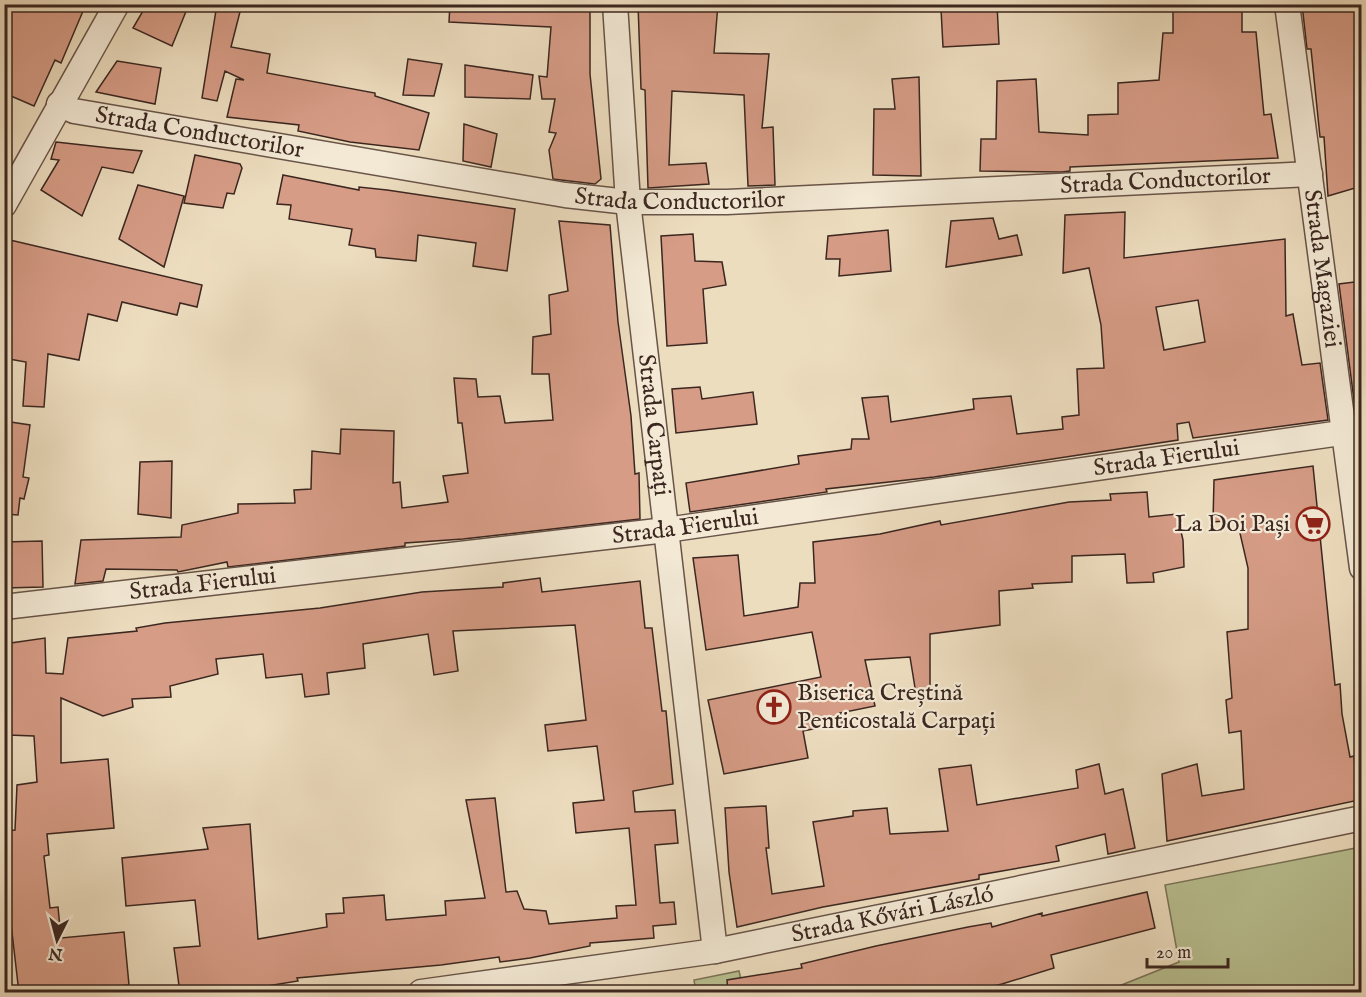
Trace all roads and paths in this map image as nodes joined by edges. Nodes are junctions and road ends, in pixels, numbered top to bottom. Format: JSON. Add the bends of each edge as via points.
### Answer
{"nodes":[{"id":1,"x":117,"y":4,"type":"edge"},
{"id":2,"x":615,"y":4,"type":"edge"},
{"id":3,"x":1287,"y":4,"type":"edge"},
{"id":4,"x":59,"y":104,"type":"junction"},
{"id":5,"x":1310,"y":174,"type":"junction"},
{"id":6,"x":628,"y":202,"type":"junction"},
{"id":7,"x":4,"y":205,"type":"edge"},
{"id":8,"x":1353,"y":432,"type":"edge"},
{"id":9,"x":666,"y":530,"type":"junction"},
{"id":10,"x":1362,"y":568,"type":"edge"},
{"id":11,"x":4,"y":607,"type":"edge"},
{"id":12,"x":1362,"y":818,"type":"edge"},
{"id":13,"x":715,"y":951,"type":"junction"},
{"id":14,"x":421,"y":993,"type":"edge"}],
"edges":[{"from":1,"to":4,"type":"street"},
{"from":2,"to":6,"type":"street","name":"Strada Carpați"},
{"from":3,"to":5,"type":"street","name":"Strada Magaziei"},
{"from":4,"to":6,"type":"street","name":"Strada Conductorilor","via":[[74,111],[308,153]]},
{"from":4,"to":7,"type":"street"},
{"from":5,"to":6,"type":"street","name":"Strada Conductorilor","via":[[727,202]]},
{"from":5,"to":8,"type":"street","name":"Strada Magaziei"},
{"from":6,"to":9,"type":"street","name":"Strada Carpați"},
{"from":8,"to":9,"type":"street","name":"Strada Fierului"},
{"from":8,"to":10,"type":"street","name":"Strada Magaziei"},
{"from":9,"to":11,"type":"street","name":"Strada Fierului"},
{"from":9,"to":13,"type":"street","name":"Strada Carpați"},
{"from":12,"to":13,"type":"street","name":"Strada Kővári László"},
{"from":13,"to":14,"type":"street","name":"Strada Kővári László"}]}
